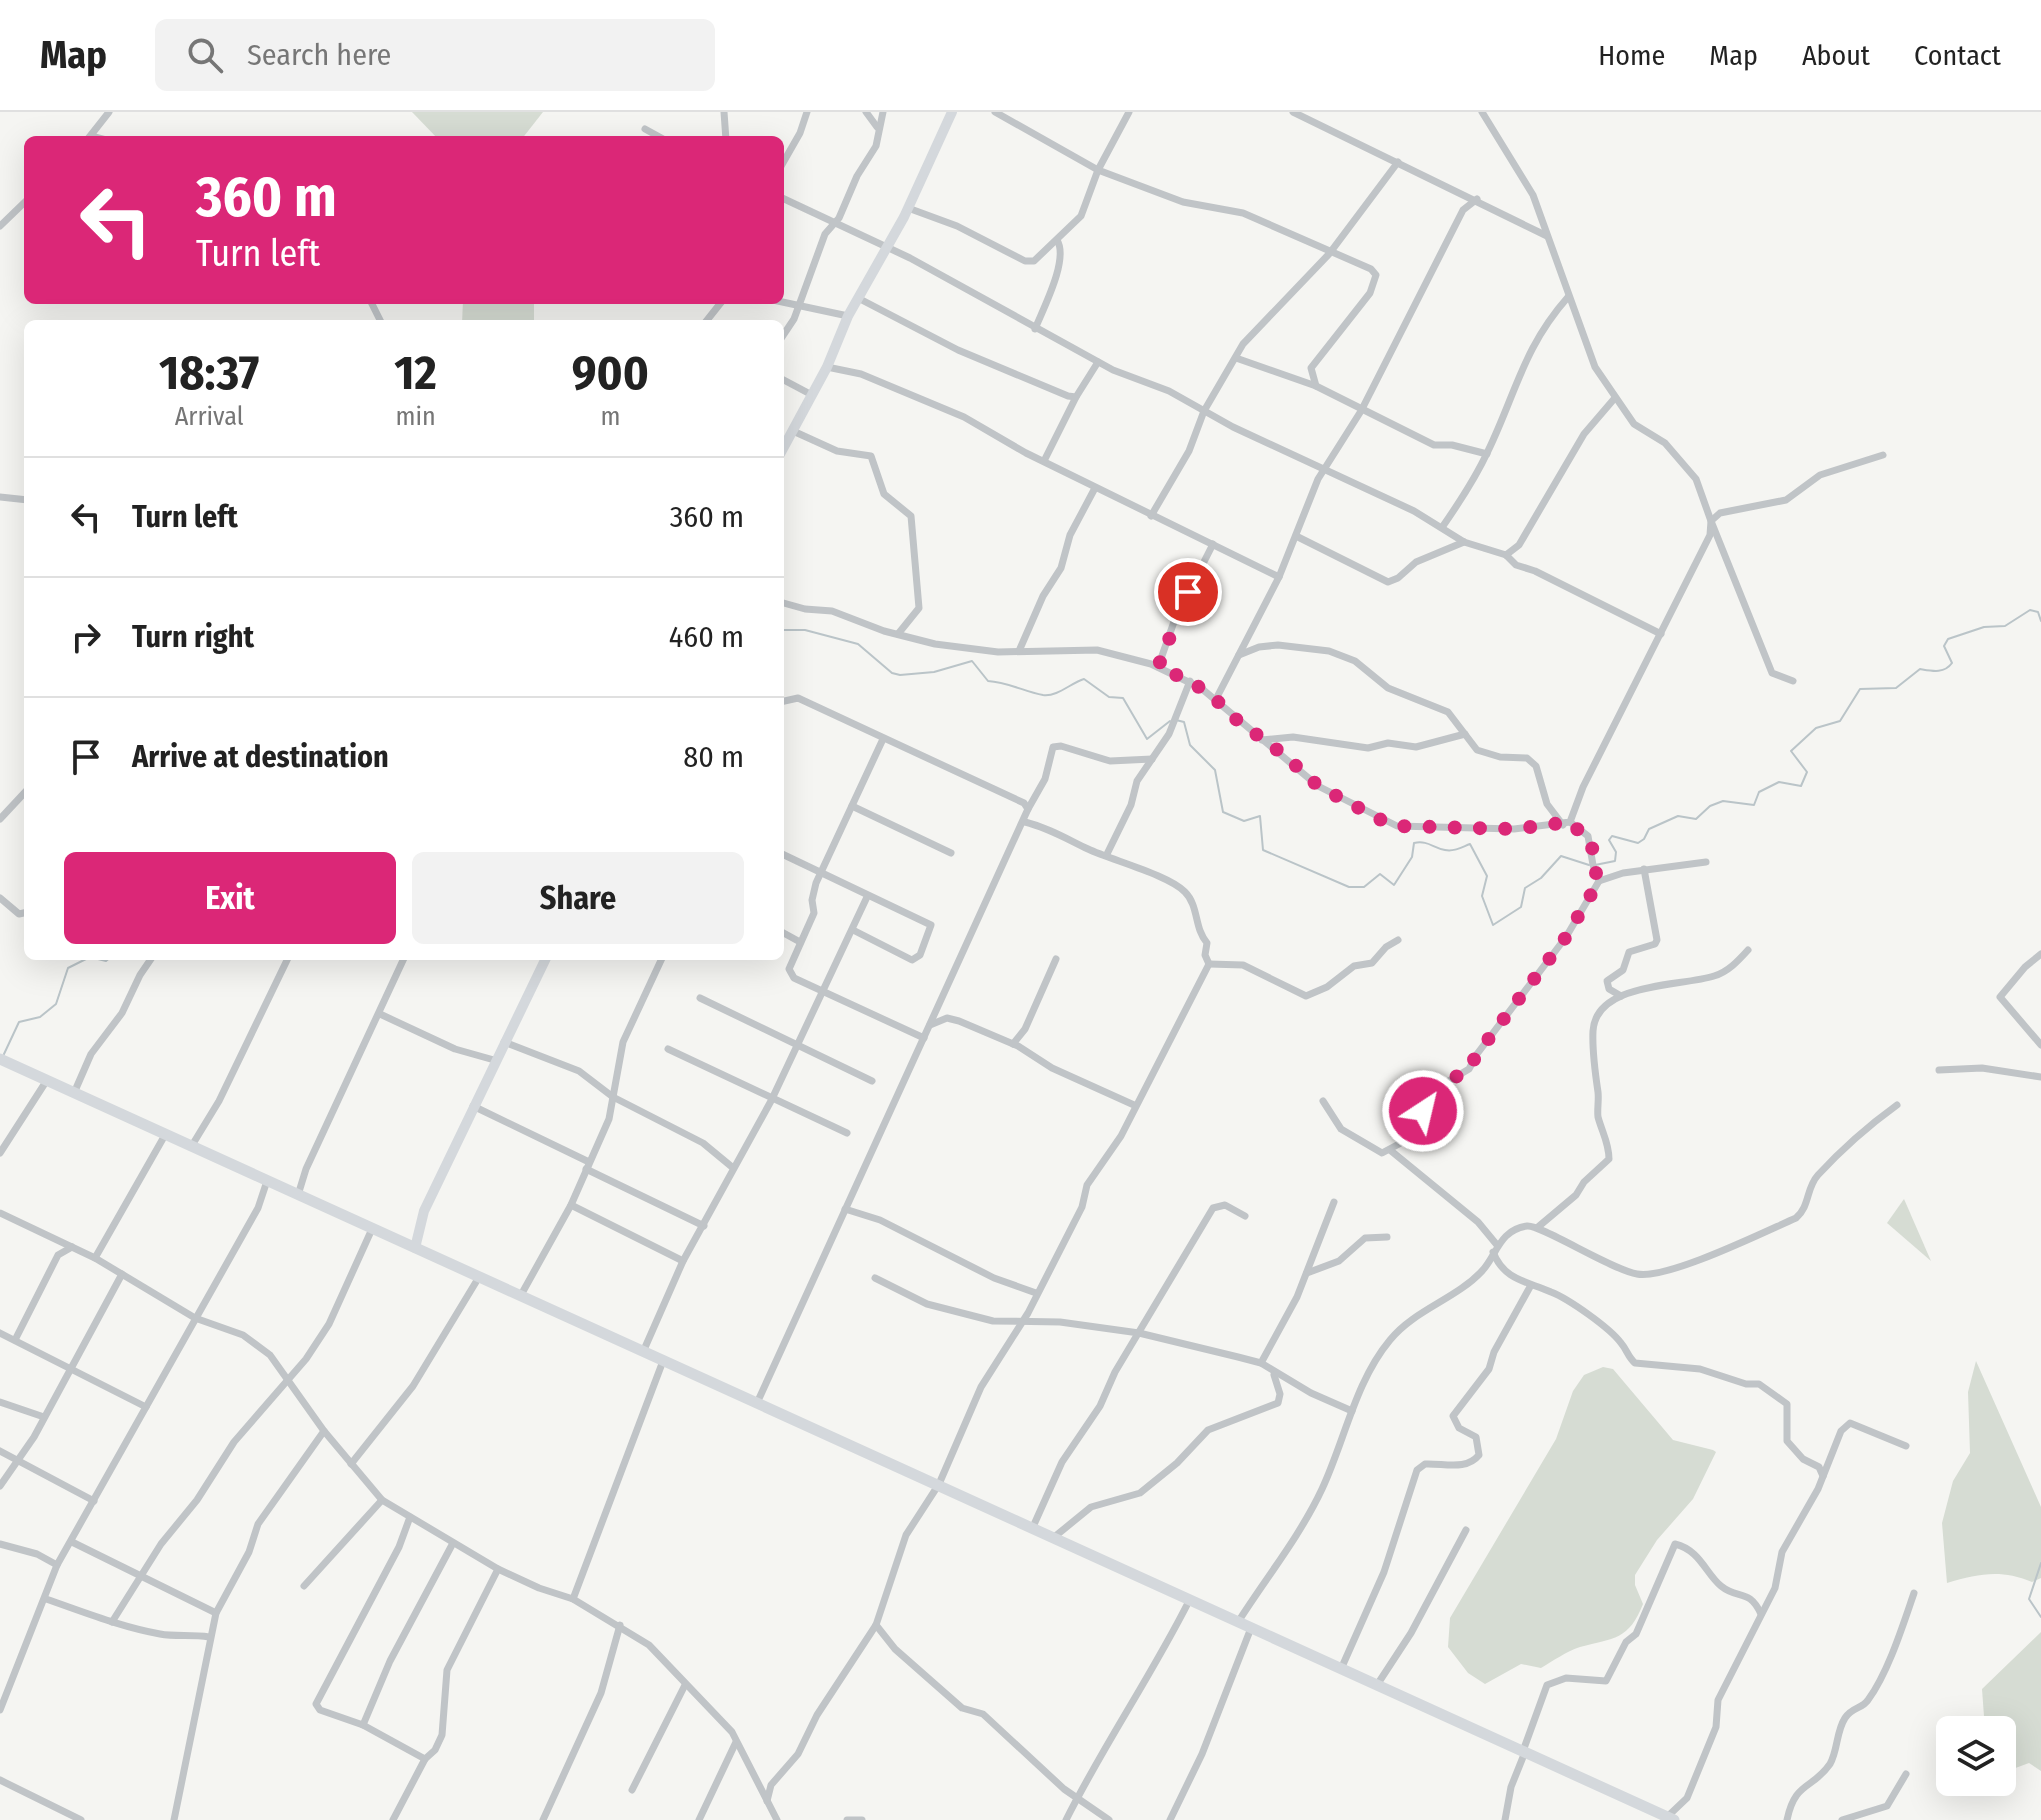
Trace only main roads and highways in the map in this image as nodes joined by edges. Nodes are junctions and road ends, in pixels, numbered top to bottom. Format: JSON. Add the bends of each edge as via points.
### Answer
{"nodes":[{"id":1,"x":0,"y":1059,"type":"edge"},
{"id":2,"x":1670,"y":1819,"type":"edge"}],
"edges":[{"from":1,"to":2,"type":"main road"}]}
